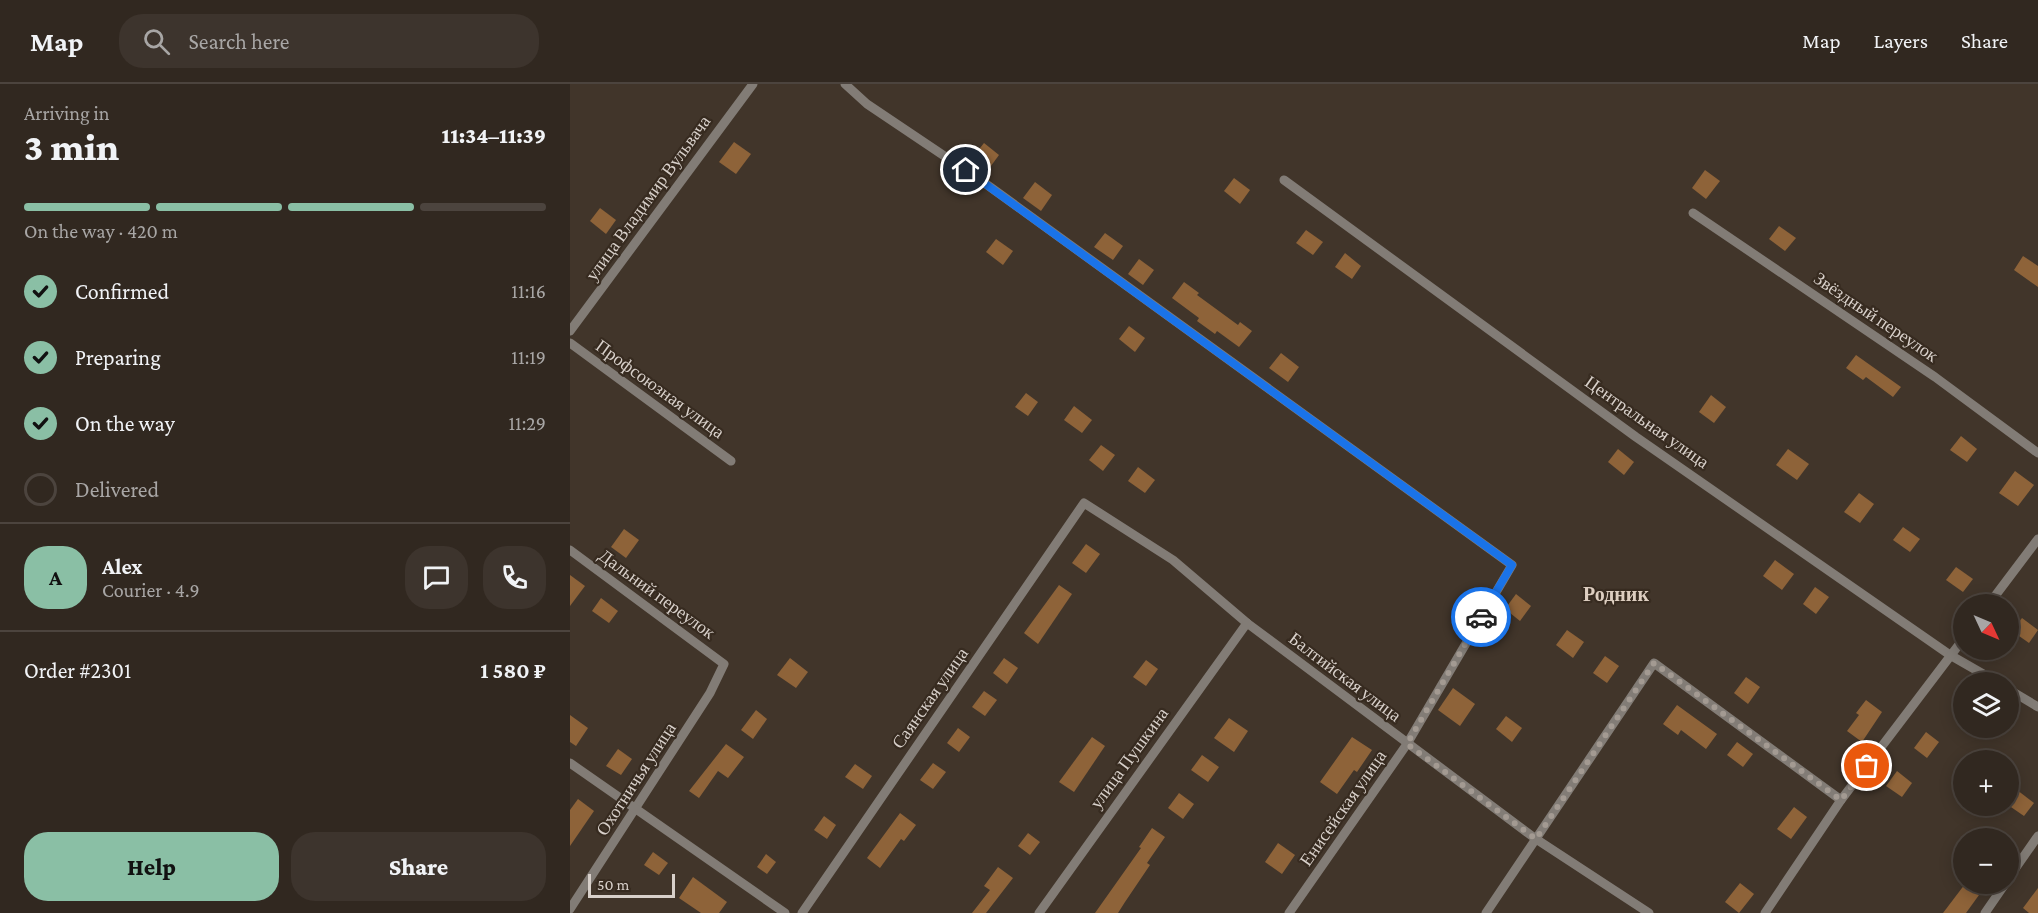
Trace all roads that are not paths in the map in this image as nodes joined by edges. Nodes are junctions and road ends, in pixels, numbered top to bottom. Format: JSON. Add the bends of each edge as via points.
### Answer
{"nodes":[{"id":1,"x":753,"y":84,"type":"edge"},
{"id":2,"x":845,"y":84,"type":"edge"},
{"id":3,"x":1284,"y":180,"type":"dead end"},
{"id":4,"x":1693,"y":213,"type":"dead end"},
{"id":5,"x":570,"y":331,"type":"edge"},
{"id":6,"x":570,"y":343,"type":"edge"},
{"id":7,"x":2038,"y":453,"type":"edge"},
{"id":8,"x":731,"y":461,"type":"dead end"},
{"id":9,"x":1084,"y":503,"type":"joint"},
{"id":10,"x":2038,"y":539,"type":"edge"},
{"id":11,"x":570,"y":550,"type":"edge"},
{"id":12,"x":1997,"y":594,"type":"edge"},
{"id":13,"x":1247,"y":623,"type":"junction"},
{"id":14,"x":1953,"y":651,"type":"edge"},
{"id":15,"x":1950,"y":655,"type":"junction"},
{"id":16,"x":724,"y":664,"type":"joint"},
{"id":17,"x":1980,"y":672,"type":"edge"},
{"id":18,"x":2019,"y":696,"type":"edge"},
{"id":19,"x":2038,"y":707,"type":"edge"},
{"id":20,"x":1407,"y":744,"type":"junction"},
{"id":21,"x":570,"y":763,"type":"edge"},
{"id":22,"x":1841,"y":800,"type":"junction"},
{"id":23,"x":636,"y":809,"type":"junction"},
{"id":24,"x":2038,"y":836,"type":"edge"},
{"id":25,"x":1536,"y":839,"type":"junction"},
{"id":26,"x":2019,"y":863,"type":"edge"},
{"id":27,"x":1998,"y":894,"type":"edge"},
{"id":28,"x":570,"y":909,"type":"edge"},
{"id":29,"x":785,"y":913,"type":"edge"},
{"id":30,"x":802,"y":913,"type":"edge"},
{"id":31,"x":1039,"y":913,"type":"edge"},
{"id":32,"x":1289,"y":913,"type":"edge"},
{"id":33,"x":1486,"y":913,"type":"edge"},
{"id":34,"x":1649,"y":913,"type":"edge"},
{"id":35,"x":1765,"y":913,"type":"edge"},
{"id":36,"x":1984,"y":913,"type":"edge"}],
"edges":[{"from":1,"to":5,"type":"street","name":"улица Владимир Вульвача"},
{"from":2,"to":20,"type":"street","name":"Енисейская улица","via":[[867,104],[986,184],[1512,565]]},
{"from":3,"to":15,"type":"street","name":"Центральная улица","via":[[1636,436]]},
{"from":4,"to":7,"type":"street","name":"Звёздный переулок","via":[[1935,377]]},
{"from":6,"to":8,"type":"street","name":"Профсоюзная улица"},
{"from":9,"to":13,"type":"street","name":"Балтийская улица","via":[[1173,560]]},
{"from":9,"to":30,"type":"street","name":"Саянская улица"},
{"from":10,"to":12,"type":"street"},
{"from":11,"to":16,"type":"street","name":"Дальний переулок"},
{"from":13,"to":20,"type":"street","name":"Балтийская улица"},
{"from":13,"to":31,"type":"street","name":"улица Пушкина"},
{"from":14,"to":15,"type":"street"},
{"from":15,"to":17,"type":"street","name":"Центральная улица"},
{"from":15,"to":22,"type":"street"},
{"from":16,"to":23,"type":"street","name":"Охотничья улица","via":[[710,693]]},
{"from":18,"to":19,"type":"street"},
{"from":20,"to":25,"type":"street","name":"Балтийская улица"},
{"from":20,"to":32,"type":"street","name":"Енисейская улица"},
{"from":21,"to":23,"type":"street"},
{"from":22,"to":25,"type":"street","via":[[1654,663]]},
{"from":22,"to":35,"type":"street"},
{"from":23,"to":28,"type":"street","name":"Охотничья улица"},
{"from":23,"to":29,"type":"street"},
{"from":24,"to":26,"type":"street"},
{"from":25,"to":33,"type":"street"},
{"from":25,"to":34,"type":"street","name":"Балтийская улица"},
{"from":27,"to":36,"type":"street"}]}
